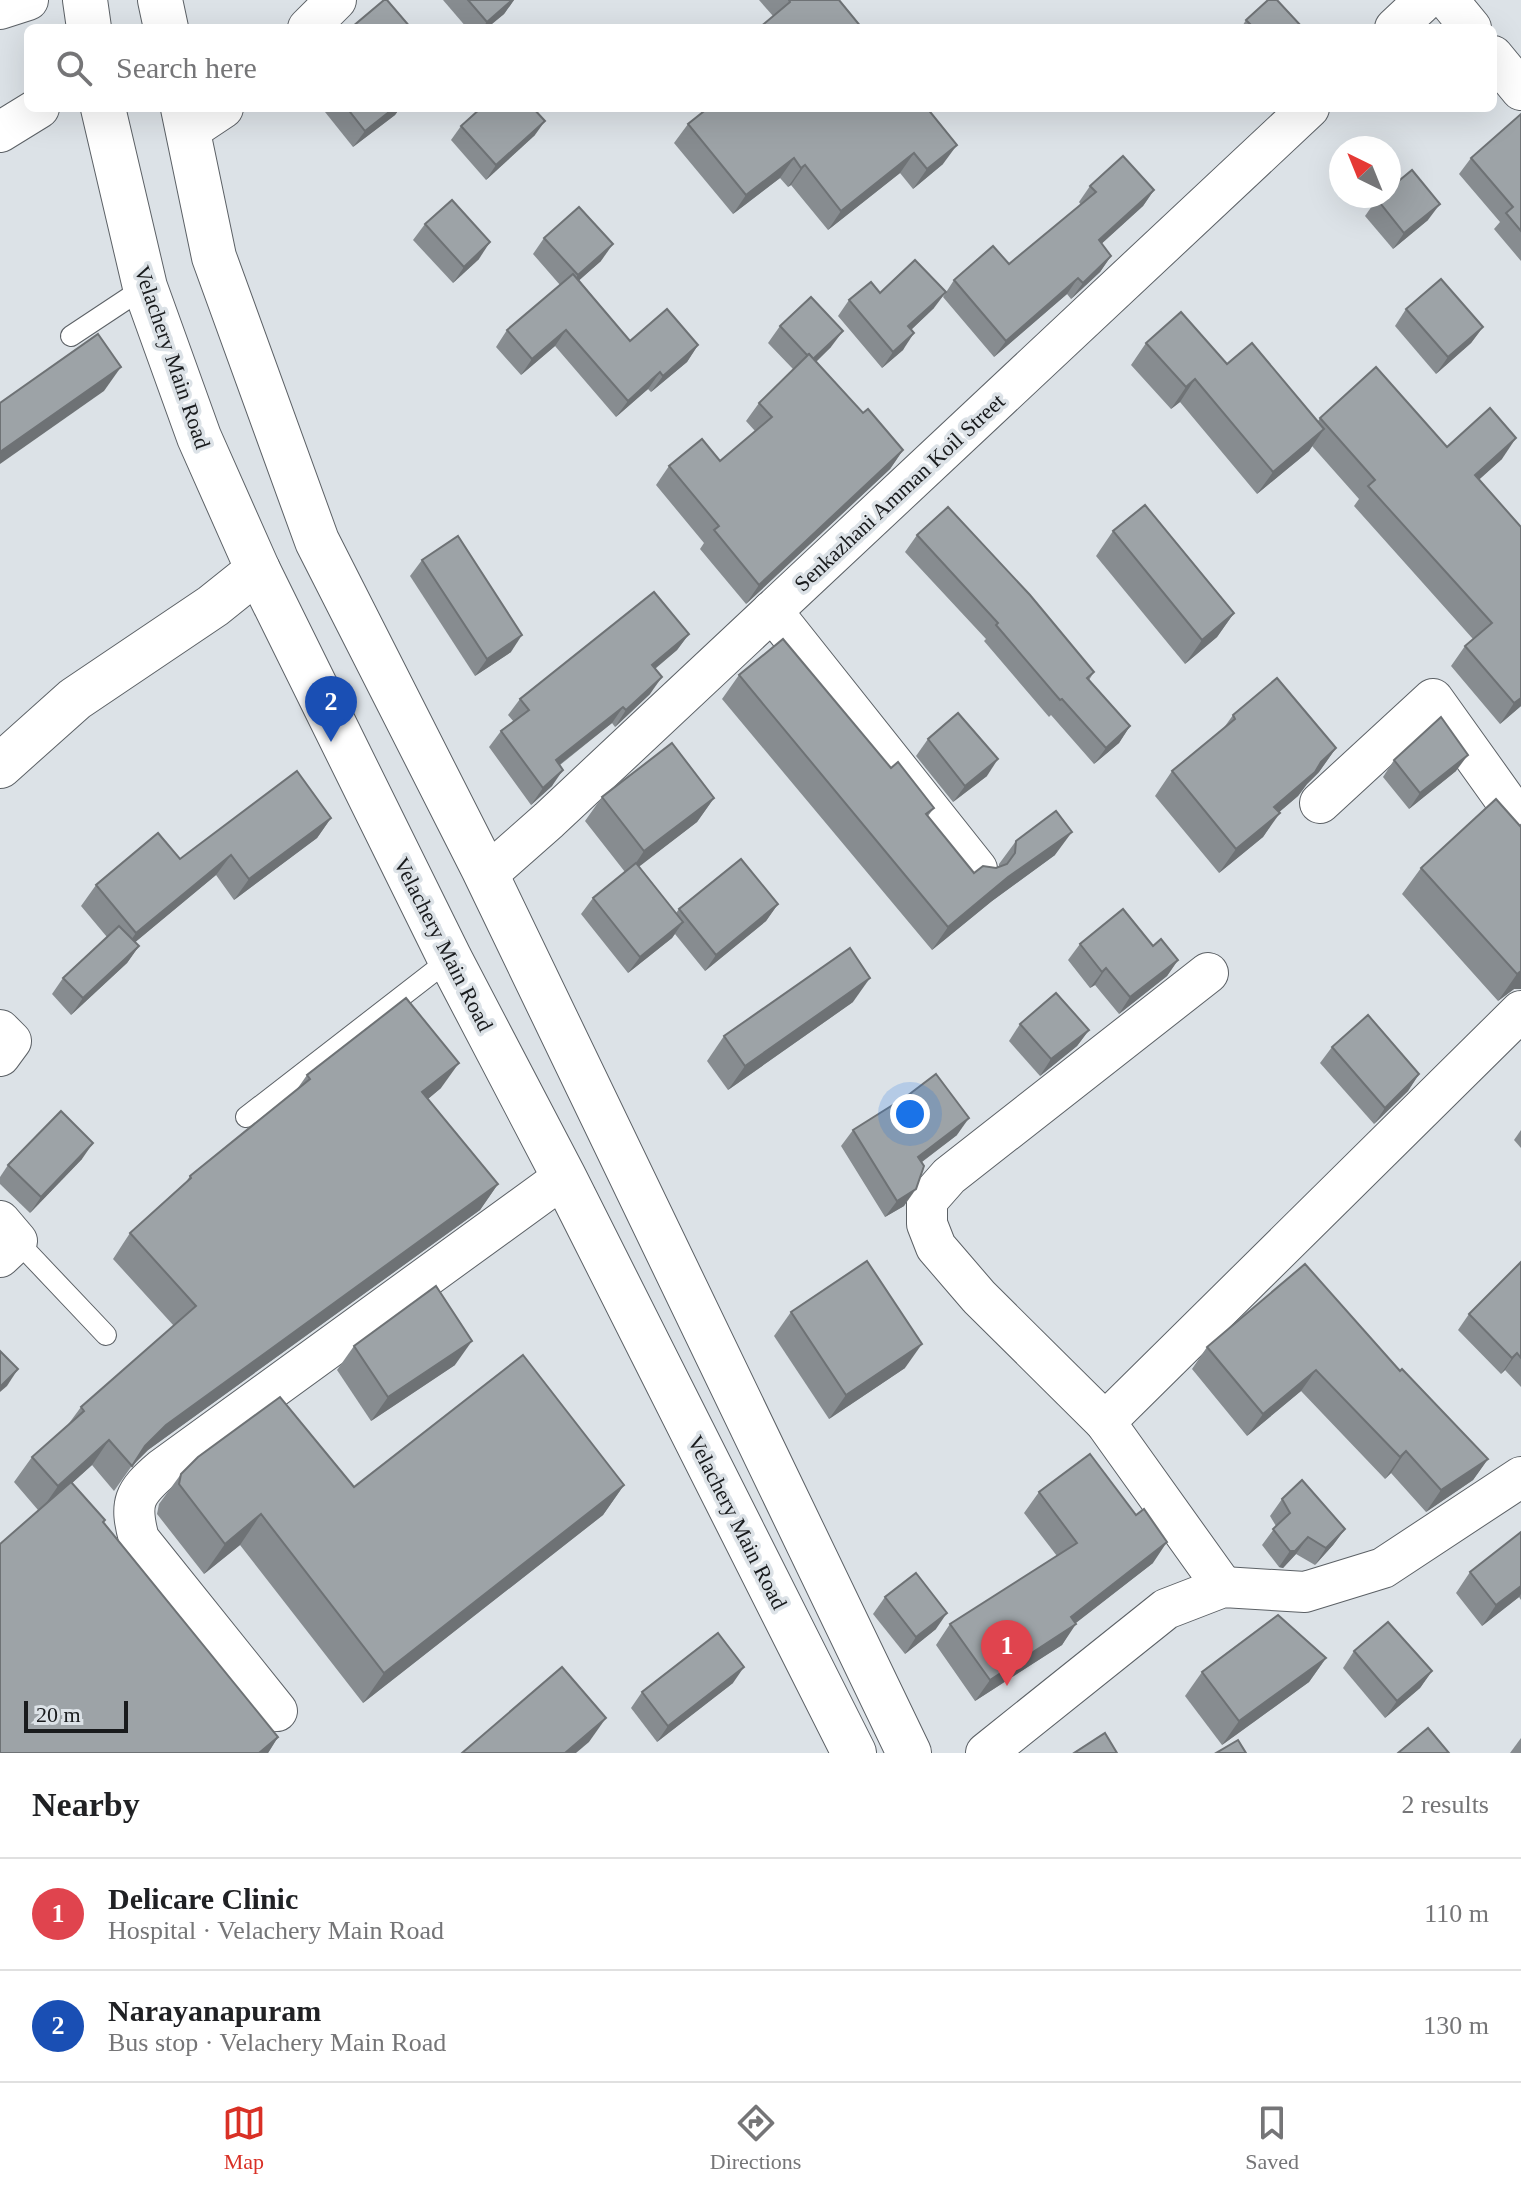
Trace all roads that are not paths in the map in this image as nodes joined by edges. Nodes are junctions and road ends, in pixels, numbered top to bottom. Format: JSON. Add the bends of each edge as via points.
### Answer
{"nodes":[{"id":1,"x":28,"y":0,"type":"edge"},
{"id":2,"x":85,"y":0,"type":"edge"},
{"id":3,"x":160,"y":0,"type":"edge"},
{"id":4,"x":336,"y":0,"type":"edge"},
{"id":5,"x":1425,"y":0,"type":"edge"},
{"id":6,"x":1448,"y":0,"type":"edge"},
{"id":7,"x":0,"y":9,"type":"edge"},
{"id":8,"x":88,"y":24,"type":"edge"},
{"id":9,"x":165,"y":24,"type":"edge"},
{"id":10,"x":312,"y":24,"type":"edge"},
{"id":11,"x":1399,"y":24,"type":"edge"},
{"id":12,"x":1468,"y":24,"type":"edge"},
{"id":13,"x":1497,"y":61,"type":"edge"},
{"id":14,"x":1521,"y":90,"type":"edge"},
{"id":15,"x":32,"y":112,"type":"edge"},
{"id":16,"x":104,"y":112,"type":"edge"},
{"id":17,"x":1305,"y":112,"type":"edge"},
{"id":18,"x":198,"y":116,"type":"edge"},
{"id":19,"x":0,"y":132,"type":"edge"},
{"id":20,"x":145,"y":287,"type":"junction"},
{"id":21,"x":71,"y":336,"type":"dead end"},
{"id":22,"x":258,"y":570,"type":"junction"},
{"id":23,"x":772,"y":611,"type":"junction"},
{"id":24,"x":0,"y":766,"type":"edge"},
{"id":25,"x":1320,"y":803,"type":"dead end"},
{"id":26,"x":1521,"y":822,"type":"edge"},
{"id":27,"x":483,"y":868,"type":"junction"},
{"id":28,"x":977,"y":869,"type":"edge"},
{"id":29,"x":450,"y":959,"type":"junction"},
{"id":30,"x":1208,"y":973,"type":"dead end"},
{"id":31,"x":1521,"y":1011,"type":"edge"},
{"id":32,"x":0,"y":1030,"type":"edge"},
{"id":33,"x":0,"y":1056,"type":"edge"},
{"id":34,"x":246,"y":1117,"type":"dead end"},
{"id":35,"x":564,"y":1177,"type":"junction"},
{"id":36,"x":6,"y":1240,"type":"edge"},
{"id":37,"x":106,"y":1335,"type":"dead end"},
{"id":38,"x":1105,"y":1422,"type":"junction"},
{"id":39,"x":1521,"y":1477,"type":"edge"},
{"id":40,"x":1223,"y":1587,"type":"junction"},
{"id":41,"x":277,"y":1711,"type":"dead end"},
{"id":42,"x":854,"y":1753,"type":"edge"},
{"id":43,"x":909,"y":1753,"type":"edge"},
{"id":44,"x":986,"y":1753,"type":"edge"}],
"edges":[{"from":1,"to":7,"type":"street"},
{"from":2,"to":8,"type":"main road"},
{"from":3,"to":9,"type":"main road"},
{"from":4,"to":10,"type":"street"},
{"from":5,"to":11,"type":"street"},
{"from":6,"to":12,"type":"street"},
{"from":13,"to":14,"type":"street"},
{"from":15,"to":19,"type":"street"},
{"from":16,"to":20,"type":"main road","name":"Velachery Main Road"},
{"from":17,"to":23,"type":"street","name":"Senkazhani Amman Koil Street"},
{"from":18,"to":27,"type":"main road","via":[[214,257],[317,541]]},
{"from":20,"to":21,"type":"lane"},
{"from":20,"to":22,"type":"main road","name":"Velachery Main Road","via":[[199,437]]},
{"from":22,"to":24,"type":"main road","via":[[75,699]]},
{"from":22,"to":29,"type":"main road","name":"Velachery Main Road"},
{"from":23,"to":27,"type":"street","name":"Senkazhani Amman Koil Street","via":[[498,865]]},
{"from":23,"to":28,"type":"street"},
{"from":25,"to":26,"type":"street","via":[[1433,699]]},
{"from":27,"to":43,"type":"main road"},
{"from":29,"to":34,"type":"lane"},
{"from":29,"to":35,"type":"main road","name":"Velachery Main Road"},
{"from":30,"to":38,"type":"street","via":[[949,1176],[927,1201],[927,1224],[936,1247]]},
{"from":31,"to":38,"type":"street"},
{"from":32,"to":33,"type":"street","via":[[11,1041]]},
{"from":35,"to":41,"type":"street","via":[[139,1488],[134,1518],[139,1539]]},
{"from":35,"to":42,"type":"main road","name":"Velachery Main Road"},
{"from":36,"to":37,"type":"lane"},
{"from":38,"to":40,"type":"street"},
{"from":39,"to":40,"type":"street","via":[[1383,1568],[1305,1592]]},
{"from":40,"to":44,"type":"street","via":[[1166,1609]]}]}
